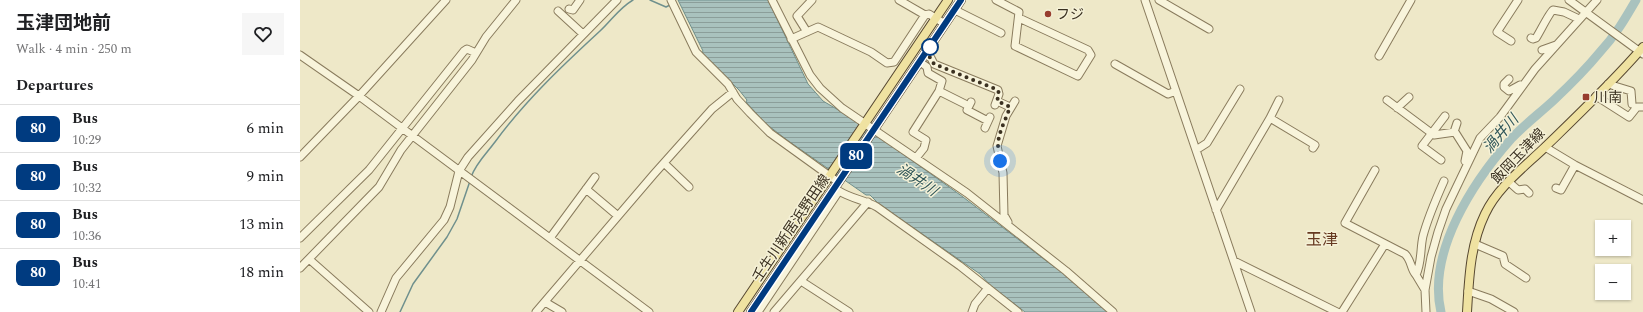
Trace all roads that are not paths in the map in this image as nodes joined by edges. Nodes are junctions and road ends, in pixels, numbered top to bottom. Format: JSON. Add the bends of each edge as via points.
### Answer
{"nodes":[{"id":1,"x":446,"y":0,"type":"edge"},
{"id":2,"x":516,"y":0,"type":"edge"},
{"id":3,"x":580,"y":0,"type":"edge"},
{"id":4,"x":617,"y":0,"type":"edge"},
{"id":5,"x":671,"y":0,"type":"edge"},
{"id":6,"x":772,"y":0,"type":"edge"},
{"id":7,"x":812,"y":0,"type":"edge"},
{"id":8,"x":899,"y":0,"type":"edge"},
{"id":9,"x":948,"y":0,"type":"edge"},
{"id":10,"x":961,"y":0,"type":"edge"},
{"id":11,"x":996,"y":0,"type":"edge"},
{"id":12,"x":1145,"y":0,"type":"edge"},
{"id":13,"x":1159,"y":0,"type":"edge"},
{"id":14,"x":1411,"y":0,"type":"edge"},
{"id":15,"x":1518,"y":0,"type":"edge"},
{"id":16,"x":1569,"y":0,"type":"edge"},
{"id":17,"x":1597,"y":0,"type":"edge"},
{"id":18,"x":569,"y":9,"type":"dead end"},
{"id":19,"x":955,"y":10,"type":"junction"},
{"id":20,"x":558,"y":11,"type":"dead end"},
{"id":21,"x":1587,"y":12,"type":"junction"},
{"id":22,"x":925,"y":15,"type":"junction"},
{"id":23,"x":936,"y":18,"type":"junction"},
{"id":24,"x":1019,"y":18,"type":"junction"},
{"id":25,"x":1579,"y":19,"type":"junction"},
{"id":26,"x":945,"y":24,"type":"junction"},
{"id":27,"x":1209,"y":29,"type":"dead end"},
{"id":28,"x":807,"y":32,"type":"junction"},
{"id":29,"x":1001,"y":32,"type":"dead end"},
{"id":30,"x":583,"y":34,"type":"junction"},
{"id":31,"x":1531,"y":38,"type":"dead end"},
{"id":32,"x":791,"y":39,"type":"junction"},
{"id":33,"x":1510,"y":40,"type":"dead end"},
{"id":34,"x":1556,"y":45,"type":"junction"},
{"id":35,"x":1542,"y":50,"type":"dead end"},
{"id":36,"x":1640,"y":50,"type":"edge"},
{"id":37,"x":476,"y":53,"type":"junction"},
{"id":38,"x":925,"y":54,"type":"junction"},
{"id":39,"x":300,"y":55,"type":"edge"},
{"id":40,"x":1379,"y":56,"type":"dead end"},
{"id":41,"x":920,"y":62,"type":"junction"},
{"id":42,"x":1115,"y":64,"type":"dead end"},
{"id":43,"x":1509,"y":79,"type":"dead end"},
{"id":44,"x":1522,"y":84,"type":"junction"},
{"id":45,"x":1608,"y":84,"type":"junction"},
{"id":46,"x":1240,"y":90,"type":"dead end"},
{"id":47,"x":939,"y":91,"type":"junction"},
{"id":48,"x":1176,"y":91,"type":"junction"},
{"id":49,"x":733,"y":92,"type":"junction"},
{"id":50,"x":358,"y":96,"type":"junction"},
{"id":51,"x":1596,"y":96,"type":"junction"},
{"id":52,"x":1409,"y":97,"type":"dead end"},
{"id":53,"x":1279,"y":100,"type":"dead end"},
{"id":54,"x":1387,"y":100,"type":"dead end"},
{"id":55,"x":1015,"y":101,"type":"dead end"},
{"id":56,"x":1632,"y":104,"type":"dead end"},
{"id":57,"x":1010,"y":107,"type":"junction"},
{"id":58,"x":1643,"y":107,"type":"edge"},
{"id":59,"x":1397,"y":108,"type":"junction"},
{"id":60,"x":1445,"y":116,"type":"dead end"},
{"id":61,"x":1270,"y":118,"type":"junction"},
{"id":62,"x":988,"y":122,"type":"dead end"},
{"id":63,"x":1457,"y":123,"type":"dead end"},
{"id":64,"x":864,"y":124,"type":"junction"},
{"id":65,"x":402,"y":129,"type":"junction"},
{"id":66,"x":873,"y":130,"type":"junction"},
{"id":67,"x":1454,"y":132,"type":"junction"},
{"id":68,"x":1431,"y":133,"type":"junction"},
{"id":69,"x":412,"y":136,"type":"junction"},
{"id":70,"x":1480,"y":138,"type":"junction"},
{"id":71,"x":1545,"y":147,"type":"junction"},
{"id":72,"x":1313,"y":148,"type":"dead end"},
{"id":73,"x":1466,"y":148,"type":"junction"},
{"id":74,"x":1196,"y":150,"type":"junction"},
{"id":75,"x":300,"y":157,"type":"edge"},
{"id":76,"x":916,"y":158,"type":"junction"},
{"id":77,"x":1442,"y":160,"type":"dead end"},
{"id":78,"x":664,"y":163,"type":"junction"},
{"id":79,"x":1575,"y":165,"type":"junction"},
{"id":80,"x":1465,"y":168,"type":"junction"},
{"id":81,"x":1375,"y":170,"type":"dead end"},
{"id":82,"x":459,"y":171,"type":"junction"},
{"id":83,"x":830,"y":175,"type":"junction"},
{"id":84,"x":595,"y":177,"type":"dead end"},
{"id":85,"x":839,"y":181,"type":"junction"},
{"id":86,"x":1444,"y":181,"type":"dead end"},
{"id":87,"x":1509,"y":182,"type":"junction"},
{"id":88,"x":689,"y":187,"type":"dead end"},
{"id":89,"x":1556,"y":188,"type":"dead end"},
{"id":90,"x":586,"y":189,"type":"junction"},
{"id":91,"x":1529,"y":193,"type":"dead end"},
{"id":92,"x":1643,"y":200,"type":"edge"},
{"id":93,"x":868,"y":202,"type":"junction"},
{"id":94,"x":1216,"y":210,"type":"junction"},
{"id":95,"x":618,"y":216,"type":"junction"},
{"id":96,"x":1013,"y":228,"type":"junction"},
{"id":97,"x":300,"y":238,"type":"edge"},
{"id":98,"x":550,"y":238,"type":"junction"},
{"id":99,"x":1384,"y":244,"type":"junction"},
{"id":100,"x":1475,"y":244,"type":"junction"},
{"id":101,"x":309,"y":259,"type":"junction"},
{"id":102,"x":579,"y":261,"type":"junction"},
{"id":103,"x":1234,"y":261,"type":"junction"},
{"id":104,"x":300,"y":268,"type":"edge"},
{"id":105,"x":1416,"y":275,"type":"junction"},
{"id":106,"x":1526,"y":278,"type":"dead end"},
{"id":107,"x":801,"y":281,"type":"junction"},
{"id":108,"x":988,"y":288,"type":"junction"},
{"id":109,"x":1425,"y":290,"type":"junction"},
{"id":110,"x":1468,"y":291,"type":"junction"},
{"id":111,"x":545,"y":302,"type":"junction"},
{"id":112,"x":974,"y":311,"type":"edge"},
{"id":113,"x":369,"y":312,"type":"edge"},
{"id":114,"x":381,"y":312,"type":"edge"},
{"id":115,"x":536,"y":312,"type":"edge"},
{"id":116,"x":562,"y":312,"type":"edge"},
{"id":117,"x":649,"y":312,"type":"edge"},
{"id":118,"x":738,"y":312,"type":"edge"},
{"id":119,"x":750,"y":312,"type":"edge"},
{"id":120,"x":758,"y":312,"type":"edge"},
{"id":121,"x":774,"y":312,"type":"edge"},
{"id":122,"x":849,"y":312,"type":"edge"},
{"id":123,"x":1018,"y":312,"type":"edge"},
{"id":124,"x":1113,"y":312,"type":"edge"},
{"id":125,"x":1251,"y":312,"type":"edge"},
{"id":126,"x":1337,"y":312,"type":"edge"},
{"id":127,"x":1342,"y":312,"type":"edge"},
{"id":128,"x":1426,"y":312,"type":"edge"},
{"id":129,"x":1467,"y":312,"type":"edge"},
{"id":130,"x":1514,"y":312,"type":"edge"}],
"edges":[{"from":1,"to":50,"type":"street"},
{"from":2,"to":37,"type":"street"},
{"from":3,"to":18,"type":"street","via":[[573,10]]},
{"from":4,"to":30,"type":"street"},
{"from":5,"to":49,"type":"street","via":[[696,52]]},
{"from":6,"to":32,"type":"street"},
{"from":7,"to":28,"type":"street","via":[[797,16]]},
{"from":8,"to":22,"type":"street"},
{"from":9,"to":23,"type":"main road","name":"壬生川新居浜野田線"},
{"from":10,"to":19,"type":"main road","name":"壬生川新居浜野田線"},
{"from":11,"to":24,"type":"street","via":[[1019,12]]},
{"from":12,"to":48,"type":"street"},
{"from":13,"to":27,"type":"street"},
{"from":14,"to":40,"type":"street"},
{"from":15,"to":33,"type":"street","via":[[1497,32]]},
{"from":16,"to":21,"type":"street"},
{"from":17,"to":21,"type":"street"},
{"from":19,"to":26,"type":"main road","name":"壬生川新居浜野田線"},
{"from":19,"to":29,"type":"street"},
{"from":20,"to":30,"type":"street"},
{"from":21,"to":25,"type":"street"},
{"from":21,"to":36,"type":"street"},
{"from":22,"to":23,"type":"street","via":[[929,14]]},
{"from":22,"to":28,"type":"street","via":[[894,62],[887,63],[871,52],[818,27]]},
{"from":23,"to":26,"type":"street"},
{"from":23,"to":64,"type":"main road","name":"壬生川新居浜野田線"},
{"from":24,"to":24,"type":"street","via":[[1016,46],[1078,76],[1091,55],[1088,50]]},
{"from":25,"to":31,"type":"street","via":[[1554,10],[1536,38]]},
{"from":25,"to":34,"type":"street"},
{"from":26,"to":38,"type":"main road","name":"壬生川新居浜野田線"},
{"from":28,"to":32,"type":"street"},
{"from":30,"to":82,"type":"street","via":[[473,150]]},
{"from":32,"to":64,"type":"street","via":[[820,88]]},
{"from":34,"to":35,"type":"street"},
{"from":34,"to":44,"type":"street"},
{"from":36,"to":45,"type":"main road","name":"飯岡玉津線"},
{"from":37,"to":65,"type":"street","via":[[467,49],[464,51]]},
{"from":37,"to":69,"type":"street"},
{"from":38,"to":41,"type":"main road","name":"壬生川新居浜野田線"},
{"from":38,"to":57,"type":"street","via":[[934,64],[998,90],[996,103]]},
{"from":39,"to":50,"type":"street"},
{"from":41,"to":47,"type":"street","via":[[928,67],[928,73],[942,81]]},
{"from":41,"to":66,"type":"main road","name":"壬生川新居浜野田線"},
{"from":42,"to":48,"type":"street","via":[[1168,94]]},
{"from":43,"to":44,"type":"street","via":[[1504,84],[1509,91]]},
{"from":44,"to":70,"type":"street","via":[[1500,117]]},
{"from":45,"to":51,"type":"main road","name":"飯岡玉津線"},
{"from":45,"to":56,"type":"street","via":[[1631,91]]},
{"from":46,"to":74,"type":"street","via":[[1207,143]]},
{"from":47,"to":62,"type":"street","via":[[970,104],[967,110]]},
{"from":47,"to":76,"type":"street","via":[[913,132],[926,140],[924,148]]},
{"from":48,"to":74,"type":"street"},
{"from":49,"to":78,"type":"street","via":[[712,109]]},
{"from":49,"to":83,"type":"street","via":[[770,133]]},
{"from":50,"to":65,"type":"street"},
{"from":50,"to":75,"type":"street"},
{"from":51,"to":58,"type":"street","via":[[1629,117],[1636,107]]},
{"from":51,"to":71,"type":"main road","name":"飯岡玉津線"},
{"from":52,"to":59,"type":"street"},
{"from":53,"to":61,"type":"street"},
{"from":54,"to":59,"type":"street"},
{"from":55,"to":57,"type":"street"},
{"from":57,"to":96,"type":"street","via":[[997,149],[1003,172],[1004,215]]},
{"from":59,"to":68,"type":"street"},
{"from":60,"to":68,"type":"street"},
{"from":61,"to":72,"type":"street","via":[[1315,145]]},
{"from":61,"to":94,"type":"street"},
{"from":63,"to":67,"type":"street"},
{"from":64,"to":66,"type":"street"},
{"from":64,"to":83,"type":"main road","name":"壬生川新居浜野田線"},
{"from":65,"to":69,"type":"street"},
{"from":65,"to":97,"type":"street","via":[[369,170]]},
{"from":66,"to":76,"type":"street"},
{"from":66,"to":85,"type":"main road","name":"壬生川新居浜野田線"},
{"from":67,"to":68,"type":"street","via":[[1436,136]]},
{"from":67,"to":73,"type":"street"},
{"from":68,"to":77,"type":"street","via":[[1421,148]]},
{"from":69,"to":82,"type":"street"},
{"from":69,"to":101,"type":"street","via":[[379,187]]},
{"from":70,"to":73,"type":"street"},
{"from":70,"to":80,"type":"street"},
{"from":71,"to":79,"type":"street"},
{"from":71,"to":87,"type":"main road","name":"飯岡玉津線"},
{"from":73,"to":80,"type":"street"},
{"from":74,"to":94,"type":"street"},
{"from":76,"to":96,"type":"street"},
{"from":78,"to":88,"type":"street"},
{"from":78,"to":95,"type":"street"},
{"from":79,"to":89,"type":"street","via":[[1561,190]]},
{"from":79,"to":92,"type":"street"},
{"from":80,"to":109,"type":"street","via":[[1438,232]]},
{"from":81,"to":99,"type":"street","via":[[1345,223]]},
{"from":82,"to":98,"type":"street"},
{"from":82,"to":114,"type":"street","via":[[446,216],[396,278]]},
{"from":83,"to":85,"type":"street"},
{"from":83,"to":118,"type":"main road","name":"壬生川新居浜野田線"},
{"from":84,"to":90,"type":"street"},
{"from":85,"to":119,"type":"main road","name":"壬生川新居浜野田線"},
{"from":86,"to":105,"type":"street","via":[[1423,235],[1421,259]]},
{"from":87,"to":91,"type":"street","via":[[1518,190],[1525,189]]},
{"from":87,"to":100,"type":"main road","name":"飯岡玉津線","via":[[1485,214]]},
{"from":90,"to":95,"type":"street"},
{"from":90,"to":98,"type":"street"},
{"from":93,"to":107,"type":"street"},
{"from":93,"to":108,"type":"street","via":[[931,244]]},
{"from":93,"to":120,"type":"street","via":[[853,199],[839,192]]},
{"from":94,"to":103,"type":"street"},
{"from":95,"to":102,"type":"street"},
{"from":96,"to":124,"type":"street"},
{"from":98,"to":102,"type":"street"},
{"from":99,"to":105,"type":"street","via":[[1408,257]]},
{"from":99,"to":127,"type":"street"},
{"from":100,"to":106,"type":"street","via":[[1503,256],[1505,264]]},
{"from":100,"to":110,"type":"main road","name":"飯岡玉津線"},
{"from":101,"to":104,"type":"street"},
{"from":101,"to":113,"type":"street"},
{"from":102,"to":111,"type":"street"},
{"from":102,"to":117,"type":"street"},
{"from":103,"to":125,"type":"street"},
{"from":103,"to":126,"type":"street"},
{"from":105,"to":109,"type":"street"},
{"from":107,"to":121,"type":"street"},
{"from":107,"to":122,"type":"street"},
{"from":108,"to":112,"type":"street"},
{"from":108,"to":123,"type":"street"},
{"from":109,"to":128,"type":"street"},
{"from":110,"to":129,"type":"main road","name":"飯岡玉津線"},
{"from":110,"to":130,"type":"street","via":[[1492,299]]},
{"from":111,"to":115,"type":"street"},
{"from":111,"to":116,"type":"street"}]}
